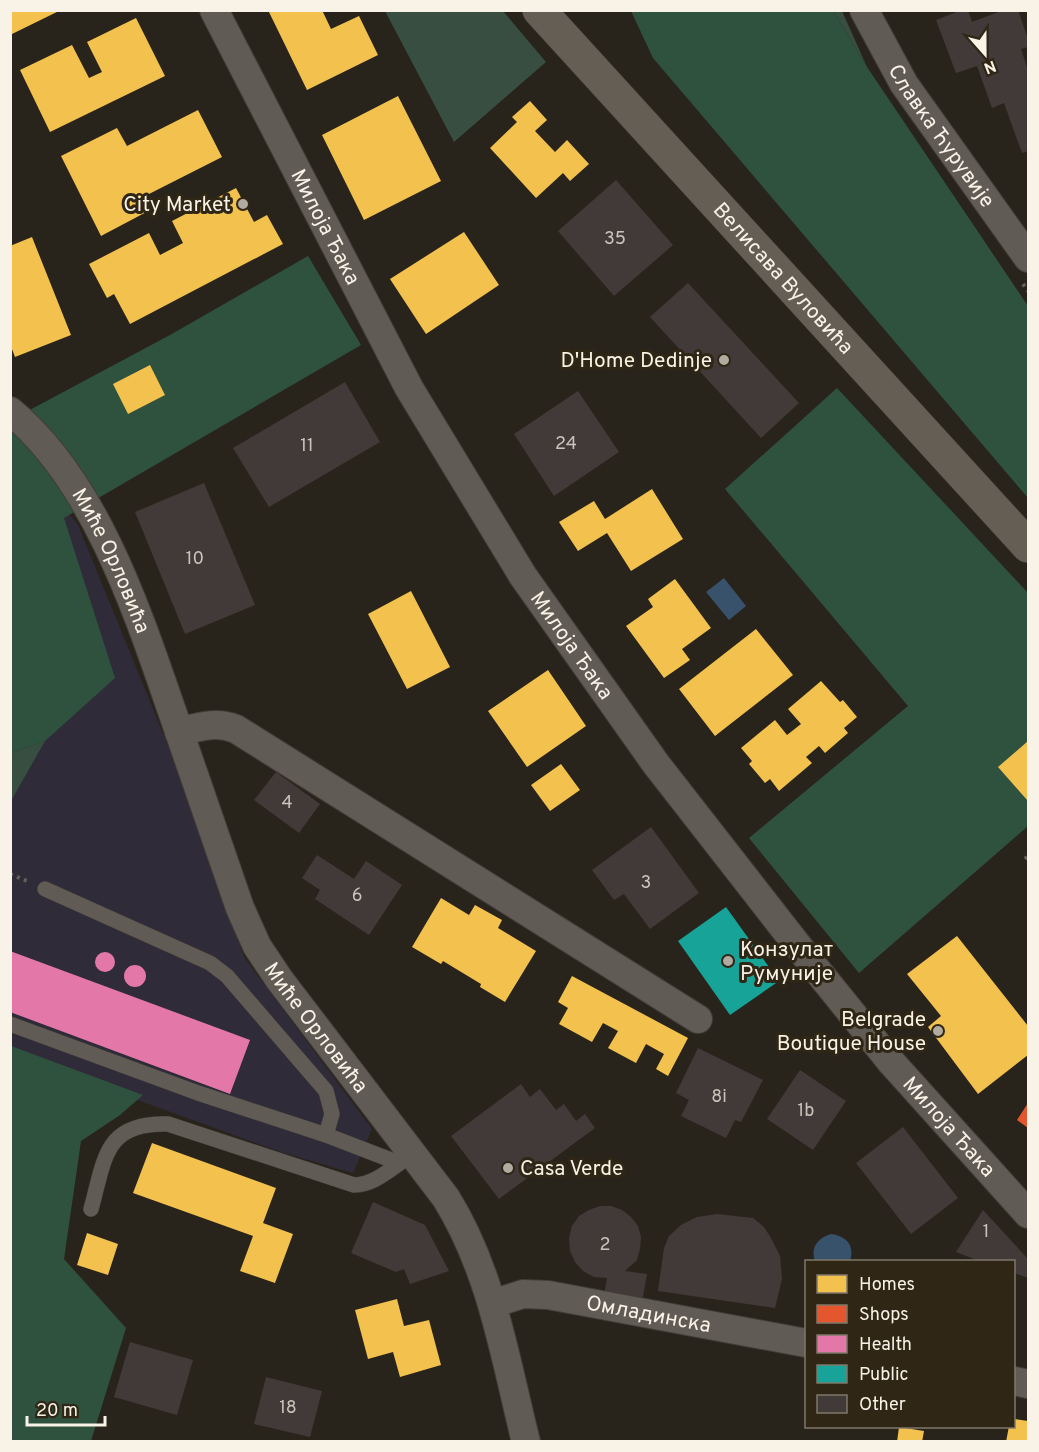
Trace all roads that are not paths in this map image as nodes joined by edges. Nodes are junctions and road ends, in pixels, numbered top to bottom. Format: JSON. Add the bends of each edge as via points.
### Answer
{"nodes":[{"id":1,"x":214,"y":10,"type":"edge"},
{"id":2,"x":539,"y":10,"type":"edge"},
{"id":3,"x":864,"y":10,"type":"edge"},
{"id":4,"x":1029,"y":258,"type":"edge"},
{"id":5,"x":10,"y":411,"type":"edge"},
{"id":6,"x":1029,"y":546,"type":"edge"},
{"id":7,"x":179,"y":732,"type":"junction"},
{"id":8,"x":45,"y":889,"type":"dead end"},
{"id":9,"x":698,"y":1019,"type":"dead end"},
{"id":10,"x":10,"y":1024,"type":"edge"},
{"id":11,"x":326,"y":1135,"type":"junction"},
{"id":12,"x":406,"y":1158,"type":"junction"},
{"id":13,"x":91,"y":1209,"type":"dead end"},
{"id":14,"x":1029,"y":1214,"type":"edge"},
{"id":15,"x":492,"y":1304,"type":"junction"},
{"id":16,"x":805,"y":1343,"type":"edge"},
{"id":17,"x":526,"y":1442,"type":"edge"}],
"edges":[{"from":1,"to":14,"type":"street","name":"Милоја Ђака","via":[[409,388],[523,576],[656,764],[819,973],[892,1063]]},
{"from":2,"to":6,"type":"street","name":"Велисава Вуловића"},
{"from":3,"to":4,"type":"street","name":"Славка Ћурувије","via":[[904,84]]},
{"from":5,"to":7,"type":"street","name":"Миће Орловића","via":[[60,465],[91,512],[138,620]]},
{"from":7,"to":9,"type":"street","via":[[213,724],[236,729]]},
{"from":7,"to":12,"type":"street","name":"Миће Орловића","via":[[257,946]]},
{"from":8,"to":11,"type":"lane","via":[[210,963],[227,975],[326,1091],[332,1114]]},
{"from":10,"to":11,"type":"lane"},
{"from":11,"to":12,"type":"lane"},
{"from":12,"to":13,"type":"lane","via":[[372,1181],[354,1185],[168,1124],[149,1123],[114,1140],[106,1153]]},
{"from":12,"to":15,"type":"street","name":"Миће Орловића","via":[[446,1198],[477,1258]]},
{"from":15,"to":16,"type":"street","name":"Омладинска","via":[[523,1294],[548,1295]]},
{"from":15,"to":17,"type":"street","name":"Миће Орловића"}]}
